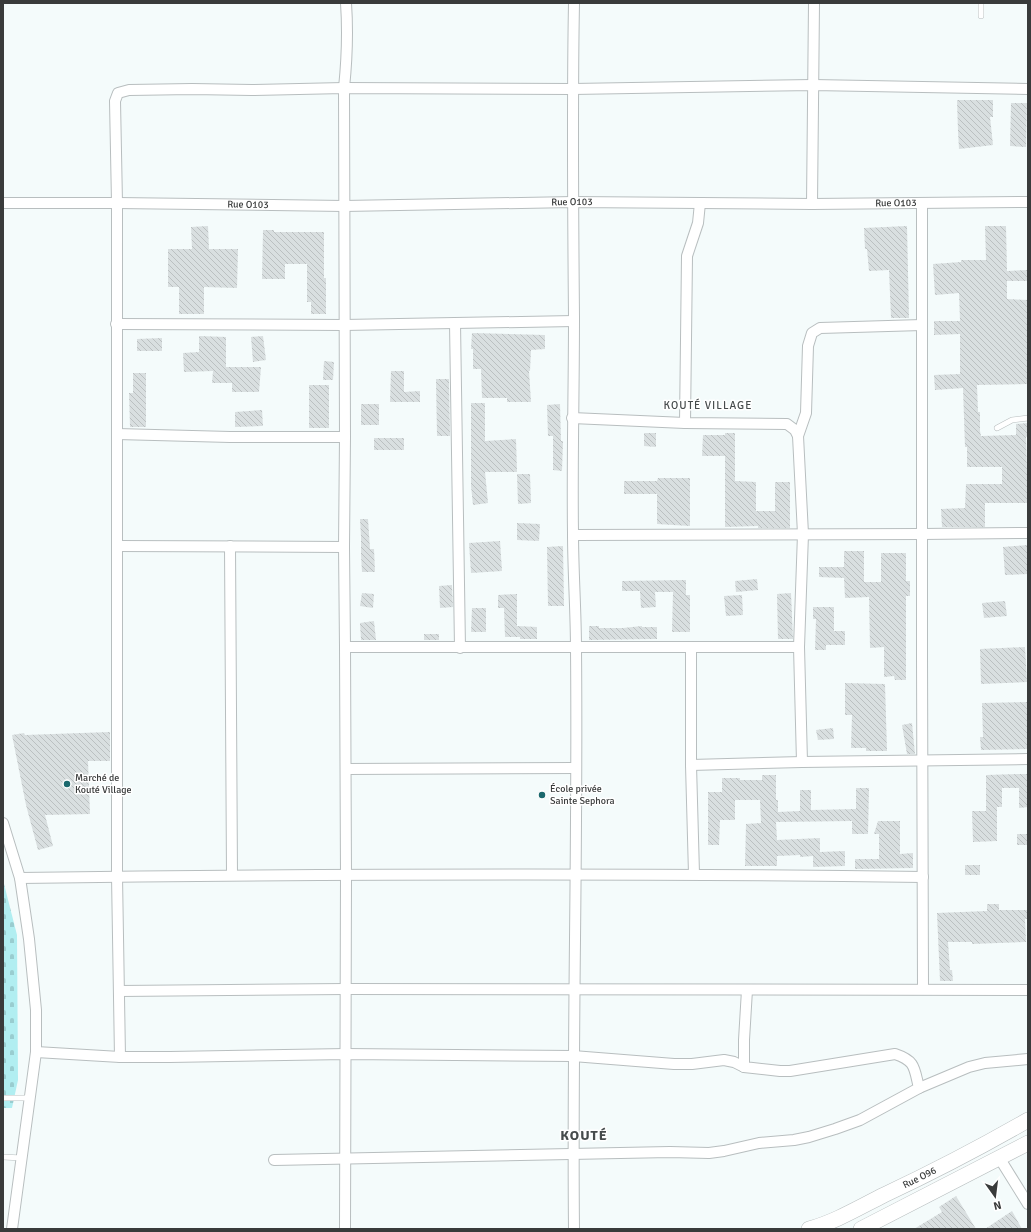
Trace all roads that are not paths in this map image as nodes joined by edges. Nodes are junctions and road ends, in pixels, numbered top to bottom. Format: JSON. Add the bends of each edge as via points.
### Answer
{"nodes":[{"id":1,"x":346,"y":3,"type":"edge"},
{"id":2,"x":574,"y":3,"type":"edge"},
{"id":3,"x":814,"y":3,"type":"edge"},
{"id":4,"x":981,"y":3,"type":"edge"},
{"id":5,"x":981,"y":16,"type":"dead end"},
{"id":6,"x":813,"y":85,"type":"junction"},
{"id":7,"x":344,"y":88,"type":"junction"},
{"id":8,"x":1028,"y":88,"type":"edge"},
{"id":9,"x":573,"y":89,"type":"junction"},
{"id":10,"x":573,"y":202,"type":"junction"},
{"id":11,"x":1028,"y":202,"type":"edge"},
{"id":12,"x":3,"y":203,"type":"edge"},
{"id":13,"x":117,"y":203,"type":"junction"},
{"id":14,"x":700,"y":203,"type":"junction"},
{"id":15,"x":812,"y":204,"type":"junction"},
{"id":16,"x":922,"y":204,"type":"junction"},
{"id":17,"x":344,"y":206,"type":"junction"},
{"id":18,"x":574,"y":321,"type":"junction"},
{"id":19,"x":455,"y":323,"type":"junction"},
{"id":20,"x":116,"y":324,"type":"junction"},
{"id":21,"x":344,"y":325,"type":"junction"},
{"id":22,"x":922,"y":325,"type":"junction"},
{"id":23,"x":572,"y":418,"type":"junction"},
{"id":24,"x":1028,"y":418,"type":"edge"},
{"id":25,"x":685,"y":422,"type":"junction"},
{"id":26,"x":997,"y":428,"type":"dead end"},
{"id":27,"x":117,"y":434,"type":"junction"},
{"id":28,"x":798,"y":436,"type":"junction"},
{"id":29,"x":345,"y":438,"type":"junction"},
{"id":30,"x":1028,"y":533,"type":"edge"},
{"id":31,"x":803,"y":534,"type":"junction"},
{"id":32,"x":922,"y":534,"type":"junction"},
{"id":33,"x":573,"y":535,"type":"junction"},
{"id":34,"x":117,"y":546,"type":"junction"},
{"id":35,"x":230,"y":546,"type":"junction"},
{"id":36,"x":344,"y":547,"type":"junction"},
{"id":37,"x":576,"y":646,"type":"junction"},
{"id":38,"x":346,"y":647,"type":"junction"},
{"id":39,"x":691,"y":647,"type":"junction"},
{"id":40,"x":799,"y":647,"type":"junction"},
{"id":41,"x":460,"y":648,"type":"junction"},
{"id":42,"x":1028,"y":759,"type":"edge"},
{"id":43,"x":923,"y":761,"type":"junction"},
{"id":44,"x":802,"y":762,"type":"junction"},
{"id":45,"x":691,"y":765,"type":"junction"},
{"id":46,"x":576,"y":768,"type":"junction"},
{"id":47,"x":346,"y":769,"type":"junction"},
{"id":48,"x":4,"y":826,"type":"edge"},
{"id":49,"x":694,"y":874,"type":"junction"},
{"id":50,"x":232,"y":875,"type":"junction"},
{"id":51,"x":576,"y":875,"type":"junction"},
{"id":52,"x":117,"y":876,"type":"junction"},
{"id":53,"x":346,"y":876,"type":"junction"},
{"id":54,"x":923,"y":877,"type":"junction"},
{"id":55,"x":20,"y":878,"type":"junction"},
{"id":56,"x":346,"y":989,"type":"junction"},
{"id":57,"x":574,"y":989,"type":"junction"},
{"id":58,"x":923,"y":989,"type":"junction"},
{"id":59,"x":747,"y":990,"type":"junction"},
{"id":60,"x":1028,"y":990,"type":"edge"},
{"id":61,"x":119,"y":991,"type":"junction"},
{"id":62,"x":36,"y":1052,"type":"junction"},
{"id":63,"x":346,"y":1054,"type":"junction"},
{"id":64,"x":573,"y":1056,"type":"junction"},
{"id":65,"x":120,"y":1057,"type":"junction"},
{"id":66,"x":1028,"y":1059,"type":"edge"},
{"id":67,"x":744,"y":1067,"type":"junction"},
{"id":68,"x":919,"y":1088,"type":"junction"},
{"id":69,"x":3,"y":1098,"type":"edge"},
{"id":70,"x":31,"y":1098,"type":"junction"},
{"id":71,"x":1028,"y":1120,"type":"edge"},
{"id":72,"x":1028,"y":1143,"type":"edge"},
{"id":73,"x":573,"y":1154,"type":"junction"},
{"id":74,"x":3,"y":1157,"type":"edge"},
{"id":75,"x":22,"y":1158,"type":"junction"},
{"id":76,"x":345,"y":1158,"type":"junction"},
{"id":77,"x":1000,"y":1158,"type":"junction"},
{"id":78,"x":274,"y":1160,"type":"dead end"},
{"id":79,"x":1028,"y":1204,"type":"edge"},
{"id":80,"x":12,"y":1229,"type":"edge"},
{"id":81,"x":345,"y":1229,"type":"edge"},
{"id":82,"x":574,"y":1229,"type":"edge"},
{"id":83,"x":809,"y":1229,"type":"edge"},
{"id":84,"x":861,"y":1229,"type":"edge"}],
"edges":[{"from":1,"to":7,"type":"street","via":[[348,29]]},
{"from":2,"to":9,"type":"street"},
{"from":3,"to":6,"type":"street"},
{"from":4,"to":5,"type":"lane"},
{"from":6,"to":8,"type":"street"},
{"from":6,"to":9,"type":"street"},
{"from":6,"to":15,"type":"street"},
{"from":7,"to":9,"type":"street"},
{"from":7,"to":13,"type":"street","via":[[129,90],[118,94],[115,101]]},
{"from":7,"to":17,"type":"street"},
{"from":9,"to":10,"type":"street"},
{"from":10,"to":14,"type":"street","name":"Rue O103"},
{"from":10,"to":17,"type":"street","name":"Rue O103"},
{"from":10,"to":18,"type":"street"},
{"from":11,"to":16,"type":"street","name":"Rue O103"},
{"from":12,"to":13,"type":"street","name":"Rue O103"},
{"from":13,"to":17,"type":"street","name":"Rue O103"},
{"from":13,"to":20,"type":"street"},
{"from":14,"to":15,"type":"street","name":"Rue O103"},
{"from":14,"to":25,"type":"street","via":[[698,223],[687,256]]},
{"from":15,"to":16,"type":"street","name":"Rue O103"},
{"from":16,"to":22,"type":"street"},
{"from":17,"to":21,"type":"street"},
{"from":18,"to":19,"type":"street"},
{"from":18,"to":23,"type":"street"},
{"from":19,"to":21,"type":"street"},
{"from":19,"to":41,"type":"street"},
{"from":20,"to":21,"type":"street"},
{"from":20,"to":27,"type":"street"},
{"from":21,"to":29,"type":"street"},
{"from":22,"to":28,"type":"street","via":[[820,328],[812,333],[808,346],[806,413]]},
{"from":22,"to":32,"type":"street"},
{"from":23,"to":25,"type":"street"},
{"from":23,"to":33,"type":"street"},
{"from":24,"to":26,"type":"lane","via":[[1012,420]]},
{"from":25,"to":28,"type":"street","via":[[787,424]]},
{"from":27,"to":29,"type":"street"},
{"from":27,"to":34,"type":"street"},
{"from":28,"to":31,"type":"street"},
{"from":29,"to":36,"type":"street"},
{"from":30,"to":32,"type":"street"},
{"from":31,"to":32,"type":"street"},
{"from":31,"to":33,"type":"street"},
{"from":31,"to":40,"type":"street"},
{"from":32,"to":43,"type":"street"},
{"from":33,"to":37,"type":"street"},
{"from":34,"to":35,"type":"street"},
{"from":34,"to":52,"type":"street"},
{"from":35,"to":36,"type":"street"},
{"from":35,"to":50,"type":"street"},
{"from":36,"to":38,"type":"street"},
{"from":37,"to":39,"type":"street"},
{"from":37,"to":41,"type":"street"},
{"from":37,"to":46,"type":"street"},
{"from":38,"to":41,"type":"street"},
{"from":38,"to":47,"type":"street"},
{"from":39,"to":40,"type":"street"},
{"from":39,"to":45,"type":"street"},
{"from":40,"to":44,"type":"street"},
{"from":42,"to":43,"type":"street"},
{"from":43,"to":44,"type":"street"},
{"from":43,"to":54,"type":"street"},
{"from":44,"to":45,"type":"street"},
{"from":45,"to":49,"type":"street"},
{"from":46,"to":47,"type":"street"},
{"from":46,"to":51,"type":"street"},
{"from":47,"to":53,"type":"street"},
{"from":48,"to":55,"type":"street"},
{"from":49,"to":51,"type":"street"},
{"from":49,"to":54,"type":"street"},
{"from":50,"to":52,"type":"street"},
{"from":50,"to":53,"type":"street"},
{"from":51,"to":53,"type":"street"},
{"from":51,"to":57,"type":"street"},
{"from":52,"to":55,"type":"street"},
{"from":52,"to":61,"type":"street"},
{"from":53,"to":56,"type":"street"},
{"from":54,"to":58,"type":"street"},
{"from":55,"to":62,"type":"street","via":[[33,973]]},
{"from":56,"to":57,"type":"street"},
{"from":56,"to":61,"type":"street"},
{"from":56,"to":63,"type":"street"},
{"from":57,"to":59,"type":"street"},
{"from":57,"to":64,"type":"street"},
{"from":58,"to":59,"type":"street"},
{"from":58,"to":60,"type":"street"},
{"from":59,"to":67,"type":"street"},
{"from":61,"to":65,"type":"street"},
{"from":62,"to":65,"type":"street"},
{"from":62,"to":70,"type":"street"},
{"from":63,"to":64,"type":"street"},
{"from":63,"to":65,"type":"street"},
{"from":63,"to":76,"type":"street"},
{"from":64,"to":67,"type":"street","via":[[674,1064],[724,1060]]},
{"from":64,"to":73,"type":"street"},
{"from":66,"to":68,"type":"street","via":[[969,1066]]},
{"from":67,"to":68,"type":"street","via":[[780,1071],[895,1054],[907,1058],[913,1064]]},
{"from":68,"to":73,"type":"street","via":[[860,1120],[794,1140],[709,1152]]},
{"from":69,"to":70,"type":"lane"},
{"from":70,"to":75,"type":"street"},
{"from":71,"to":83,"type":"main road","name":"Rue O96","via":[[917,1179]]},
{"from":72,"to":77,"type":"main road","name":"Rue O96"},
{"from":73,"to":76,"type":"street"},
{"from":73,"to":82,"type":"street"},
{"from":74,"to":75,"type":"lane"},
{"from":75,"to":80,"type":"street"},
{"from":76,"to":78,"type":"street"},
{"from":76,"to":81,"type":"street"},
{"from":77,"to":79,"type":"street"},
{"from":77,"to":84,"type":"main road","name":"Rue O96"}]}
